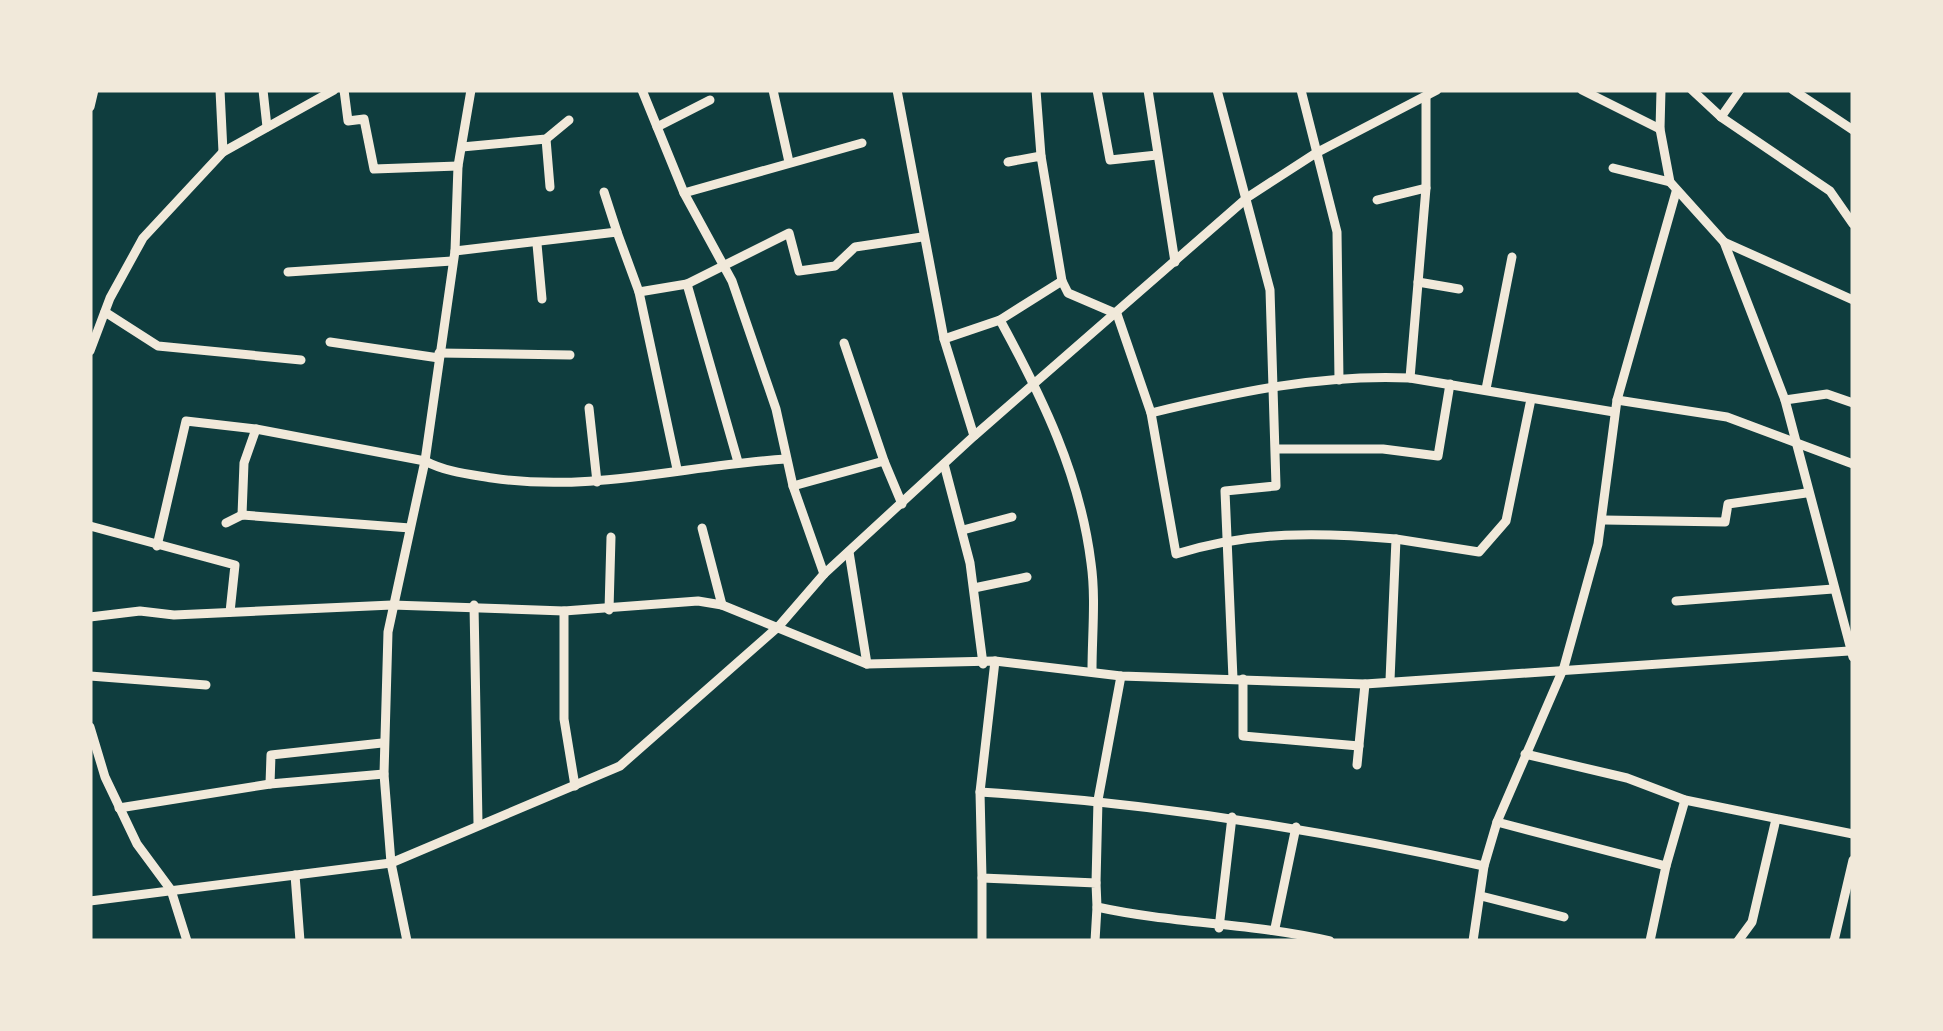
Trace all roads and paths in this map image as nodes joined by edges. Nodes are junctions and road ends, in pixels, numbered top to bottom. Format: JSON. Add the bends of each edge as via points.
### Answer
{"nodes":[{"id":1,"x":94,"y":90,"type":"edge"},
{"id":2,"x":220,"y":90,"type":"edge"},
{"id":3,"x":263,"y":90,"type":"edge"},
{"id":4,"x":334,"y":90,"type":"edge"},
{"id":5,"x":344,"y":90,"type":"edge"},
{"id":6,"x":471,"y":90,"type":"edge"},
{"id":7,"x":642,"y":90,"type":"edge"},
{"id":8,"x":773,"y":90,"type":"edge"},
{"id":9,"x":897,"y":90,"type":"edge"},
{"id":10,"x":1036,"y":90,"type":"edge"},
{"id":11,"x":1097,"y":90,"type":"edge"},
{"id":12,"x":1148,"y":90,"type":"edge"},
{"id":13,"x":1218,"y":90,"type":"edge"},
{"id":14,"x":1301,"y":90,"type":"edge"},
{"id":15,"x":1437,"y":90,"type":"edge"},
{"id":16,"x":1582,"y":90,"type":"edge"},
{"id":17,"x":1661,"y":90,"type":"edge"},
{"id":18,"x":1692,"y":90,"type":"edge"},
{"id":19,"x":1740,"y":90,"type":"edge"},
{"id":20,"x":1793,"y":90,"type":"edge"},
{"id":21,"x":1426,"y":97,"type":"junction"},
{"id":22,"x":710,"y":100,"type":"dead end"},
{"id":23,"x":90,"y":107,"type":"edge"},
{"id":24,"x":1721,"y":118,"type":"junction"},
{"id":25,"x":568,"y":120,"type":"dead end"},
{"id":26,"x":656,"y":126,"type":"junction"},
{"id":27,"x":267,"y":127,"type":"junction"},
{"id":28,"x":1660,"y":129,"type":"junction"},
{"id":29,"x":1853,"y":130,"type":"edge"},
{"id":30,"x":546,"y":138,"type":"junction"},
{"id":31,"x":862,"y":142,"type":"dead end"},
{"id":32,"x":462,"y":147,"type":"junction"},
{"id":33,"x":223,"y":152,"type":"junction"},
{"id":34,"x":1316,"y":154,"type":"junction"},
{"id":35,"x":1041,"y":156,"type":"junction"},
{"id":36,"x":1157,"y":156,"type":"junction"},
{"id":37,"x":790,"y":162,"type":"junction"},
{"id":38,"x":1008,"y":162,"type":"dead end"},
{"id":39,"x":458,"y":166,"type":"junction"},
{"id":40,"x":1614,"y":168,"type":"dead end"},
{"id":41,"x":1670,"y":182,"type":"junction"},
{"id":42,"x":550,"y":187,"type":"dead end"},
{"id":43,"x":1426,"y":188,"type":"junction"},
{"id":44,"x":604,"y":192,"type":"dead end"},
{"id":45,"x":1676,"y":192,"type":"junction"},
{"id":46,"x":684,"y":193,"type":"junction"},
{"id":47,"x":1248,"y":197,"type":"junction"},
{"id":48,"x":1376,"y":200,"type":"dead end"},
{"id":49,"x":1853,"y":224,"type":"edge"},
{"id":50,"x":618,"y":232,"type":"junction"},
{"id":51,"x":922,"y":236,"type":"junction"},
{"id":52,"x":1724,"y":242,"type":"junction"},
{"id":53,"x":537,"y":244,"type":"junction"},
{"id":54,"x":454,"y":256,"type":"junction"},
{"id":55,"x":1512,"y":258,"type":"dead end"},
{"id":56,"x":1176,"y":262,"type":"junction"},
{"id":57,"x":723,"y":266,"type":"junction"},
{"id":58,"x":288,"y":272,"type":"dead end"},
{"id":59,"x":1062,"y":282,"type":"junction"},
{"id":60,"x":1418,"y":282,"type":"junction"},
{"id":61,"x":687,"y":284,"type":"junction"},
{"id":62,"x":1459,"y":289,"type":"dead end"},
{"id":63,"x":639,"y":292,"type":"junction"},
{"id":64,"x":542,"y":298,"type":"dead end"},
{"id":65,"x":1853,"y":300,"type":"edge"},
{"id":66,"x":90,"y":309,"type":"edge"},
{"id":67,"x":104,"y":313,"type":"junction"},
{"id":68,"x":1118,"y":314,"type":"junction"},
{"id":69,"x":1000,"y":320,"type":"junction"},
{"id":70,"x":944,"y":339,"type":"junction"},
{"id":71,"x":330,"y":342,"type":"dead end"},
{"id":72,"x":844,"y":343,"type":"dead end"},
{"id":73,"x":90,"y":351,"type":"edge"},
{"id":74,"x":570,"y":355,"type":"dead end"},
{"id":75,"x":439,"y":356,"type":"junction"},
{"id":76,"x":301,"y":360,"type":"dead end"},
{"id":77,"x":1410,"y":378,"type":"junction"},
{"id":78,"x":1339,"y":380,"type":"junction"},
{"id":79,"x":1276,"y":384,"type":"junction"},
{"id":80,"x":1450,"y":384,"type":"junction"},
{"id":81,"x":1036,"y":385,"type":"junction"},
{"id":82,"x":1486,"y":389,"type":"junction"},
{"id":83,"x":1531,"y":398,"type":"junction"},
{"id":84,"x":1785,"y":400,"type":"junction"},
{"id":85,"x":1853,"y":403,"type":"edge"},
{"id":86,"x":1616,"y":406,"type":"junction"},
{"id":87,"x":589,"y":408,"type":"dead end"},
{"id":88,"x":1150,"y":412,"type":"junction"},
{"id":89,"x":256,"y":429,"type":"junction"},
{"id":90,"x":974,"y":436,"type":"junction"},
{"id":91,"x":1799,"y":444,"type":"junction"},
{"id":92,"x":1276,"y":449,"type":"junction"},
{"id":93,"x":786,"y":459,"type":"junction"},
{"id":94,"x":425,"y":461,"type":"junction"},
{"id":95,"x":884,"y":461,"type":"junction"},
{"id":96,"x":738,"y":462,"type":"junction"},
{"id":97,"x":944,"y":464,"type":"junction"},
{"id":98,"x":1853,"y":464,"type":"edge"},
{"id":99,"x":677,"y":470,"type":"junction"},
{"id":100,"x":597,"y":482,"type":"junction"},
{"id":101,"x":792,"y":486,"type":"junction"},
{"id":102,"x":1806,"y":493,"type":"junction"},
{"id":103,"x":902,"y":504,"type":"junction"},
{"id":104,"x":242,"y":515,"type":"junction"},
{"id":105,"x":1012,"y":517,"type":"dead end"},
{"id":106,"x":1604,"y":520,"type":"junction"},
{"id":107,"x":226,"y":523,"type":"dead end"},
{"id":108,"x":90,"y":526,"type":"edge"},
{"id":109,"x":410,"y":528,"type":"junction"},
{"id":110,"x":702,"y":528,"type":"dead end"},
{"id":111,"x":963,"y":530,"type":"junction"},
{"id":112,"x":610,"y":537,"type":"dead end"},
{"id":113,"x":1226,"y":538,"type":"junction"},
{"id":114,"x":1396,"y":539,"type":"junction"},
{"id":115,"x":157,"y":546,"type":"junction"},
{"id":116,"x":849,"y":552,"type":"junction"},
{"id":117,"x":824,"y":574,"type":"junction"},
{"id":118,"x":1026,"y":577,"type":"dead end"},
{"id":119,"x":974,"y":588,"type":"junction"},
{"id":120,"x":1833,"y":588,"type":"junction"},
{"id":121,"x":1676,"y":600,"type":"dead end"},
{"id":122,"x":1838,"y":604,"type":"junction"},
{"id":123,"x":392,"y":605,"type":"junction"},
{"id":124,"x":474,"y":605,"type":"junction"},
{"id":125,"x":722,"y":605,"type":"junction"},
{"id":126,"x":1853,"y":606,"type":"edge"},
{"id":127,"x":564,"y":610,"type":"junction"},
{"id":128,"x":609,"y":610,"type":"junction"},
{"id":129,"x":230,"y":612,"type":"junction"},
{"id":130,"x":90,"y":617,"type":"edge"},
{"id":131,"x":780,"y":626,"type":"junction"},
{"id":132,"x":1851,"y":654,"type":"edge"},
{"id":133,"x":996,"y":661,"type":"junction"},
{"id":134,"x":867,"y":664,"type":"junction"},
{"id":135,"x":983,"y":664,"type":"junction"},
{"id":136,"x":1564,"y":667,"type":"junction"},
{"id":137,"x":1092,"y":670,"type":"junction"},
{"id":138,"x":90,"y":676,"type":"edge"},
{"id":139,"x":1121,"y":676,"type":"junction"},
{"id":140,"x":1238,"y":679,"type":"junction"},
{"id":141,"x":1390,"y":680,"type":"junction"},
{"id":142,"x":1364,"y":684,"type":"junction"},
{"id":143,"x":206,"y":685,"type":"dead end"},
{"id":144,"x":90,"y":727,"type":"edge"},
{"id":145,"x":382,"y":743,"type":"junction"},
{"id":146,"x":1359,"y":746,"type":"junction"},
{"id":147,"x":1526,"y":754,"type":"junction"},
{"id":148,"x":1357,"y":765,"type":"dead end"},
{"id":149,"x":384,"y":774,"type":"junction"},
{"id":150,"x":270,"y":784,"type":"junction"},
{"id":151,"x":575,"y":786,"type":"junction"},
{"id":152,"x":980,"y":792,"type":"junction"},
{"id":153,"x":1098,"y":800,"type":"junction"},
{"id":154,"x":1685,"y":800,"type":"junction"},
{"id":155,"x":119,"y":808,"type":"junction"},
{"id":156,"x":1232,"y":817,"type":"junction"},
{"id":157,"x":1776,"y":820,"type":"junction"},
{"id":158,"x":1497,"y":822,"type":"junction"},
{"id":159,"x":478,"y":824,"type":"junction"},
{"id":160,"x":1296,"y":827,"type":"junction"},
{"id":161,"x":1853,"y":834,"type":"edge"},
{"id":162,"x":1853,"y":860,"type":"edge"},
{"id":163,"x":391,"y":862,"type":"junction"},
{"id":164,"x":1484,"y":866,"type":"junction"},
{"id":165,"x":1666,"y":866,"type":"junction"},
{"id":166,"x":295,"y":875,"type":"junction"},
{"id":167,"x":982,"y":878,"type":"junction"},
{"id":168,"x":1096,"y":883,"type":"junction"},
{"id":169,"x":171,"y":890,"type":"junction"},
{"id":170,"x":1481,"y":896,"type":"junction"},
{"id":171,"x":90,"y":901,"type":"edge"},
{"id":172,"x":1097,"y":907,"type":"junction"},
{"id":173,"x":1564,"y":917,"type":"dead end"},
{"id":174,"x":1219,"y":928,"type":"junction"},
{"id":175,"x":1275,"y":928,"type":"junction"},
{"id":176,"x":187,"y":941,"type":"edge"},
{"id":177,"x":300,"y":941,"type":"edge"},
{"id":178,"x":407,"y":941,"type":"edge"},
{"id":179,"x":982,"y":941,"type":"edge"},
{"id":180,"x":1095,"y":941,"type":"edge"},
{"id":181,"x":1330,"y":941,"type":"edge"},
{"id":182,"x":1473,"y":941,"type":"edge"},
{"id":183,"x":1650,"y":941,"type":"edge"},
{"id":184,"x":1738,"y":941,"type":"edge"},
{"id":185,"x":1834,"y":941,"type":"edge"}],
"edges":[{"from":1,"to":23,"type":"street"},
{"from":2,"to":33,"type":"street"},
{"from":3,"to":27,"type":"street"},
{"from":4,"to":27,"type":"street"},
{"from":5,"to":39,"type":"street","via":[[348,122],[364,120],[374,169]]},
{"from":6,"to":32,"type":"street"},
{"from":7,"to":26,"type":"street"},
{"from":8,"to":37,"type":"street"},
{"from":9,"to":51,"type":"street"},
{"from":10,"to":35,"type":"street"},
{"from":11,"to":36,"type":"street","via":[[1110,160]]},
{"from":12,"to":36,"type":"street"},
{"from":13,"to":47,"type":"street"},
{"from":14,"to":34,"type":"street"},
{"from":15,"to":21,"type":"street"},
{"from":16,"to":28,"type":"street"},
{"from":17,"to":28,"type":"street"},
{"from":18,"to":24,"type":"street"},
{"from":19,"to":24,"type":"street"},
{"from":20,"to":29,"type":"street"},
{"from":21,"to":34,"type":"street"},
{"from":21,"to":43,"type":"street"},
{"from":22,"to":26,"type":"street"},
{"from":24,"to":49,"type":"street","via":[[1830,192]]},
{"from":25,"to":30,"type":"street"},
{"from":26,"to":46,"type":"street"},
{"from":27,"to":33,"type":"street"},
{"from":28,"to":41,"type":"street"},
{"from":30,"to":32,"type":"street"},
{"from":30,"to":42,"type":"street"},
{"from":31,"to":37,"type":"street"},
{"from":32,"to":39,"type":"street"},
{"from":33,"to":67,"type":"street","via":[[143,238]]},
{"from":34,"to":47,"type":"street"},
{"from":34,"to":78,"type":"street","via":[[1337,232]]},
{"from":35,"to":38,"type":"street"},
{"from":35,"to":59,"type":"street"},
{"from":36,"to":56,"type":"street"},
{"from":37,"to":46,"type":"street"},
{"from":39,"to":54,"type":"street"},
{"from":40,"to":41,"type":"street"},
{"from":41,"to":45,"type":"street"},
{"from":43,"to":48,"type":"street"},
{"from":43,"to":60,"type":"street"},
{"from":44,"to":50,"type":"street"},
{"from":45,"to":52,"type":"street"},
{"from":45,"to":86,"type":"street"},
{"from":46,"to":57,"type":"street"},
{"from":47,"to":56,"type":"street"},
{"from":47,"to":79,"type":"street","via":[[1270,290]]},
{"from":50,"to":53,"type":"street"},
{"from":50,"to":63,"type":"street"},
{"from":51,"to":57,"type":"street","via":[[855,247],[835,266],[800,271],[789,233]]},
{"from":51,"to":70,"type":"street"},
{"from":52,"to":65,"type":"street"},
{"from":52,"to":84,"type":"street"},
{"from":53,"to":54,"type":"street"},
{"from":53,"to":64,"type":"street"},
{"from":54,"to":58,"type":"street"},
{"from":54,"to":75,"type":"street"},
{"from":55,"to":82,"type":"street"},
{"from":56,"to":68,"type":"street"},
{"from":57,"to":61,"type":"street"},
{"from":57,"to":93,"type":"street","via":[[776,409]]},
{"from":59,"to":68,"type":"street","via":[[1068,293]]},
{"from":59,"to":69,"type":"street"},
{"from":60,"to":62,"type":"street"},
{"from":60,"to":77,"type":"street"},
{"from":61,"to":63,"type":"street"},
{"from":61,"to":96,"type":"street"},
{"from":63,"to":99,"type":"street"},
{"from":66,"to":67,"type":"street"},
{"from":67,"to":73,"type":"street"},
{"from":67,"to":76,"type":"street","via":[[158,346]]},
{"from":68,"to":81,"type":"street"},
{"from":68,"to":88,"type":"street"},
{"from":69,"to":70,"type":"street"},
{"from":69,"to":81,"type":"street"},
{"from":70,"to":90,"type":"street"},
{"from":71,"to":75,"type":"street"},
{"from":72,"to":95,"type":"street"},
{"from":74,"to":75,"type":"street"},
{"from":75,"to":94,"type":"street"},
{"from":77,"to":78,"type":"street"},
{"from":77,"to":80,"type":"street"},
{"from":78,"to":79,"type":"street"},
{"from":79,"to":88,"type":"street"},
{"from":79,"to":92,"type":"street"},
{"from":80,"to":82,"type":"street"},
{"from":80,"to":92,"type":"street","via":[[1438,456]]},
{"from":81,"to":90,"type":"street"},
{"from":81,"to":137,"type":"street","via":[[1076,489],[1092,565]]},
{"from":82,"to":83,"type":"street"},
{"from":83,"to":86,"type":"street"},
{"from":83,"to":114,"type":"street","via":[[1506,521],[1479,552]]},
{"from":84,"to":85,"type":"street","via":[[1827,394]]},
{"from":84,"to":91,"type":"street"},
{"from":86,"to":91,"type":"street","via":[[1726,417]]},
{"from":86,"to":106,"type":"street"},
{"from":87,"to":100,"type":"street"},
{"from":88,"to":113,"type":"street","via":[[1176,554]]},
{"from":89,"to":94,"type":"street"},
{"from":89,"to":104,"type":"street","via":[[244,463]]},
{"from":89,"to":115,"type":"street","via":[[186,422]]},
{"from":90,"to":97,"type":"street"},
{"from":91,"to":98,"type":"street"},
{"from":91,"to":102,"type":"street"},
{"from":92,"to":113,"type":"street","via":[[1276,486],[1225,491]]},
{"from":93,"to":96,"type":"street"},
{"from":93,"to":101,"type":"street"},
{"from":94,"to":100,"type":"street","via":[[442,470],[542,485]]},
{"from":94,"to":109,"type":"street"},
{"from":95,"to":101,"type":"street"},
{"from":95,"to":103,"type":"street"},
{"from":96,"to":99,"type":"street"},
{"from":97,"to":103,"type":"street"},
{"from":97,"to":111,"type":"street"},
{"from":99,"to":100,"type":"street"},
{"from":101,"to":117,"type":"street"},
{"from":102,"to":106,"type":"street","via":[[1728,504],[1726,522]]},
{"from":102,"to":120,"type":"street"},
{"from":103,"to":116,"type":"street"},
{"from":104,"to":107,"type":"street"},
{"from":104,"to":109,"type":"street"},
{"from":105,"to":111,"type":"street"},
{"from":106,"to":136,"type":"street"},
{"from":108,"to":115,"type":"street"},
{"from":109,"to":123,"type":"street"},
{"from":110,"to":125,"type":"street"},
{"from":111,"to":119,"type":"street"},
{"from":112,"to":128,"type":"street"},
{"from":113,"to":114,"type":"street","via":[[1306,531]]},
{"from":113,"to":140,"type":"street"},
{"from":114,"to":141,"type":"street"},
{"from":115,"to":129,"type":"street","via":[[235,565]]},
{"from":116,"to":117,"type":"street"},
{"from":116,"to":134,"type":"street"},
{"from":117,"to":131,"type":"street"},
{"from":118,"to":119,"type":"street"},
{"from":119,"to":135,"type":"street"},
{"from":120,"to":121,"type":"street"},
{"from":120,"to":122,"type":"street"},
{"from":122,"to":126,"type":"street"},
{"from":122,"to":132,"type":"street"},
{"from":123,"to":124,"type":"street"},
{"from":123,"to":129,"type":"street"},
{"from":123,"to":145,"type":"street"},
{"from":124,"to":127,"type":"street"},
{"from":124,"to":159,"type":"street"},
{"from":125,"to":128,"type":"street"},
{"from":125,"to":131,"type":"street"},
{"from":127,"to":128,"type":"street"},
{"from":127,"to":151,"type":"street","via":[[564,719]]},
{"from":129,"to":130,"type":"street"},
{"from":131,"to":134,"type":"street"},
{"from":131,"to":151,"type":"street","via":[[620,766]]},
{"from":132,"to":136,"type":"street"},
{"from":133,"to":135,"type":"street"},
{"from":133,"to":137,"type":"street"},
{"from":133,"to":152,"type":"street"},
{"from":134,"to":135,"type":"street"},
{"from":136,"to":141,"type":"street"},
{"from":136,"to":147,"type":"street"},
{"from":137,"to":139,"type":"street"},
{"from":138,"to":143,"type":"street"},
{"from":139,"to":140,"type":"street"},
{"from":139,"to":153,"type":"street"},
{"from":140,"to":142,"type":"street"},
{"from":140,"to":146,"type":"street","via":[[1243,736]]},
{"from":141,"to":142,"type":"street"},
{"from":142,"to":146,"type":"street"},
{"from":144,"to":155,"type":"street"},
{"from":145,"to":149,"type":"street"},
{"from":145,"to":150,"type":"street","via":[[272,755]]},
{"from":146,"to":148,"type":"street"},
{"from":147,"to":154,"type":"street","via":[[1627,778]]},
{"from":147,"to":158,"type":"street"},
{"from":149,"to":150,"type":"street"},
{"from":149,"to":163,"type":"street"},
{"from":150,"to":155,"type":"street"},
{"from":151,"to":159,"type":"street"},
{"from":152,"to":153,"type":"street"},
{"from":152,"to":167,"type":"street"},
{"from":153,"to":156,"type":"street"},
{"from":153,"to":168,"type":"street"},
{"from":154,"to":157,"type":"street"},
{"from":154,"to":165,"type":"street"},
{"from":155,"to":169,"type":"street"},
{"from":156,"to":160,"type":"street"},
{"from":156,"to":174,"type":"street"},
{"from":157,"to":161,"type":"street"},
{"from":157,"to":184,"type":"street","via":[[1752,922]]},
{"from":158,"to":164,"type":"street"},
{"from":158,"to":165,"type":"street"},
{"from":159,"to":163,"type":"street"},
{"from":160,"to":164,"type":"street"},
{"from":160,"to":175,"type":"street"},
{"from":162,"to":185,"type":"street"},
{"from":163,"to":166,"type":"street"},
{"from":163,"to":178,"type":"street"},
{"from":164,"to":170,"type":"street"},
{"from":165,"to":183,"type":"street"},
{"from":166,"to":169,"type":"street"},
{"from":166,"to":177,"type":"street"},
{"from":167,"to":168,"type":"street"},
{"from":167,"to":179,"type":"street"},
{"from":168,"to":172,"type":"street"},
{"from":169,"to":171,"type":"street"},
{"from":169,"to":176,"type":"street"},
{"from":170,"to":173,"type":"street"},
{"from":170,"to":182,"type":"street"},
{"from":172,"to":174,"type":"street"},
{"from":172,"to":180,"type":"street"},
{"from":174,"to":175,"type":"street"},
{"from":175,"to":181,"type":"street"}]}
